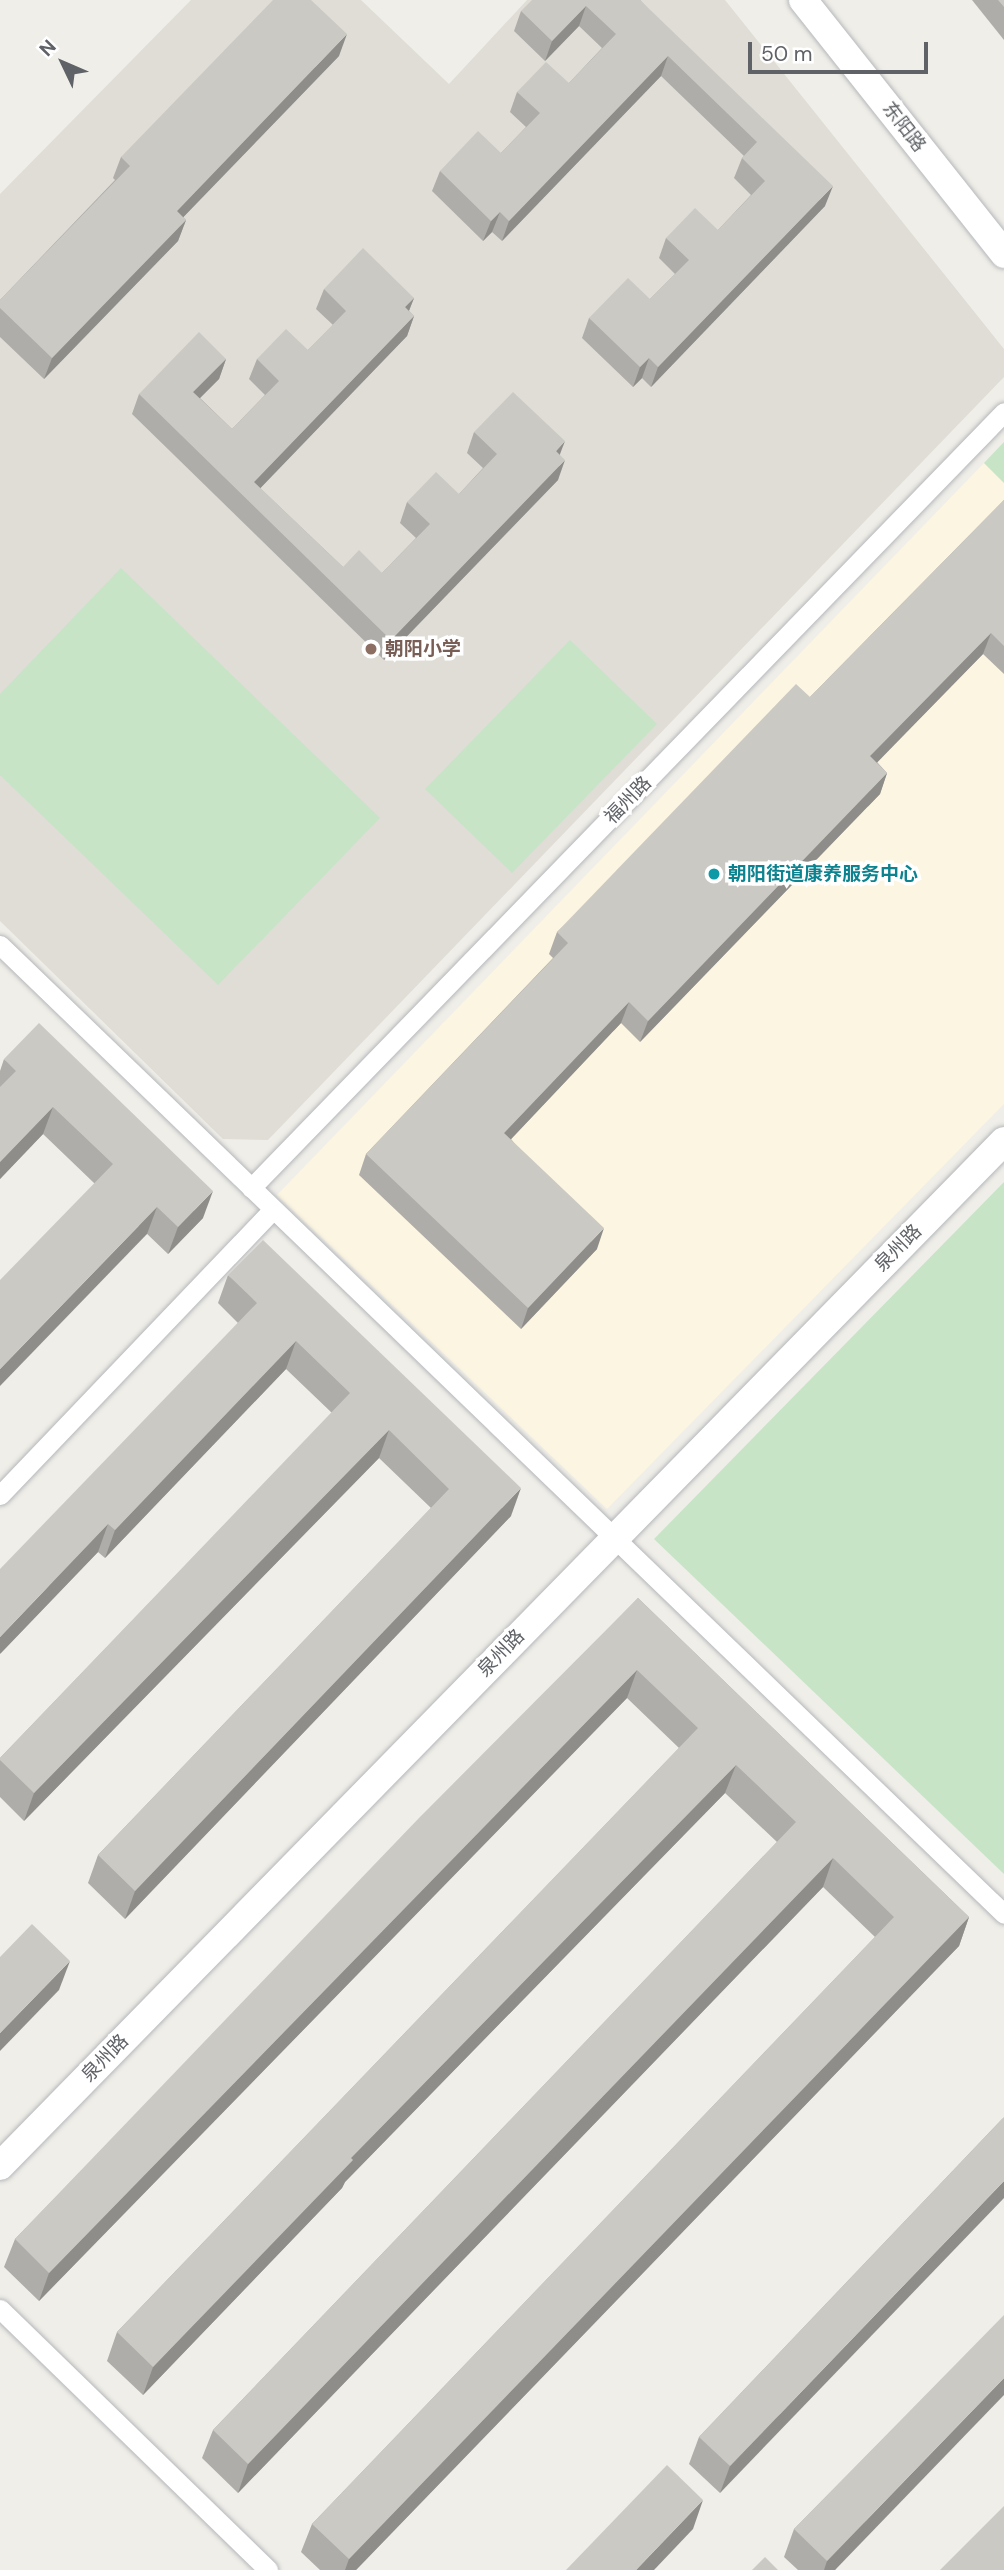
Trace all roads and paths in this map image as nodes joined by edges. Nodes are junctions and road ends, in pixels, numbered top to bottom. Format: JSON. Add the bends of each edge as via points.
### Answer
{"nodes":[{"id":1,"x":803,"y":0,"type":"edge"},
{"id":2,"x":1004,"y":254,"type":"edge"},
{"id":3,"x":1004,"y":412,"type":"edge"},
{"id":4,"x":0,"y":946,"type":"edge"},
{"id":5,"x":1004,"y":1141,"type":"edge"},
{"id":6,"x":251,"y":1188,"type":"junction"},
{"id":7,"x":273,"y":1209,"type":"junction"},
{"id":8,"x":0,"y":1495,"type":"edge"},
{"id":9,"x":614,"y":1537,"type":"junction"},
{"id":10,"x":1004,"y":1914,"type":"edge"},
{"id":11,"x":0,"y":2166,"type":"edge"},
{"id":12,"x":0,"y":2309,"type":"edge"},
{"id":13,"x":268,"y":2570,"type":"edge"}],
"edges":[{"from":1,"to":2,"type":"street","name":"东阳路"},
{"from":3,"to":6,"type":"street","name":"福州路"},
{"from":4,"to":6,"type":"street"},
{"from":5,"to":9,"type":"street","name":"泉州路"},
{"from":6,"to":7,"type":"street"},
{"from":7,"to":8,"type":"street"},
{"from":7,"to":9,"type":"street"},
{"from":9,"to":10,"type":"street"},
{"from":9,"to":11,"type":"street","name":"泉州路"},
{"from":12,"to":13,"type":"street"}]}
